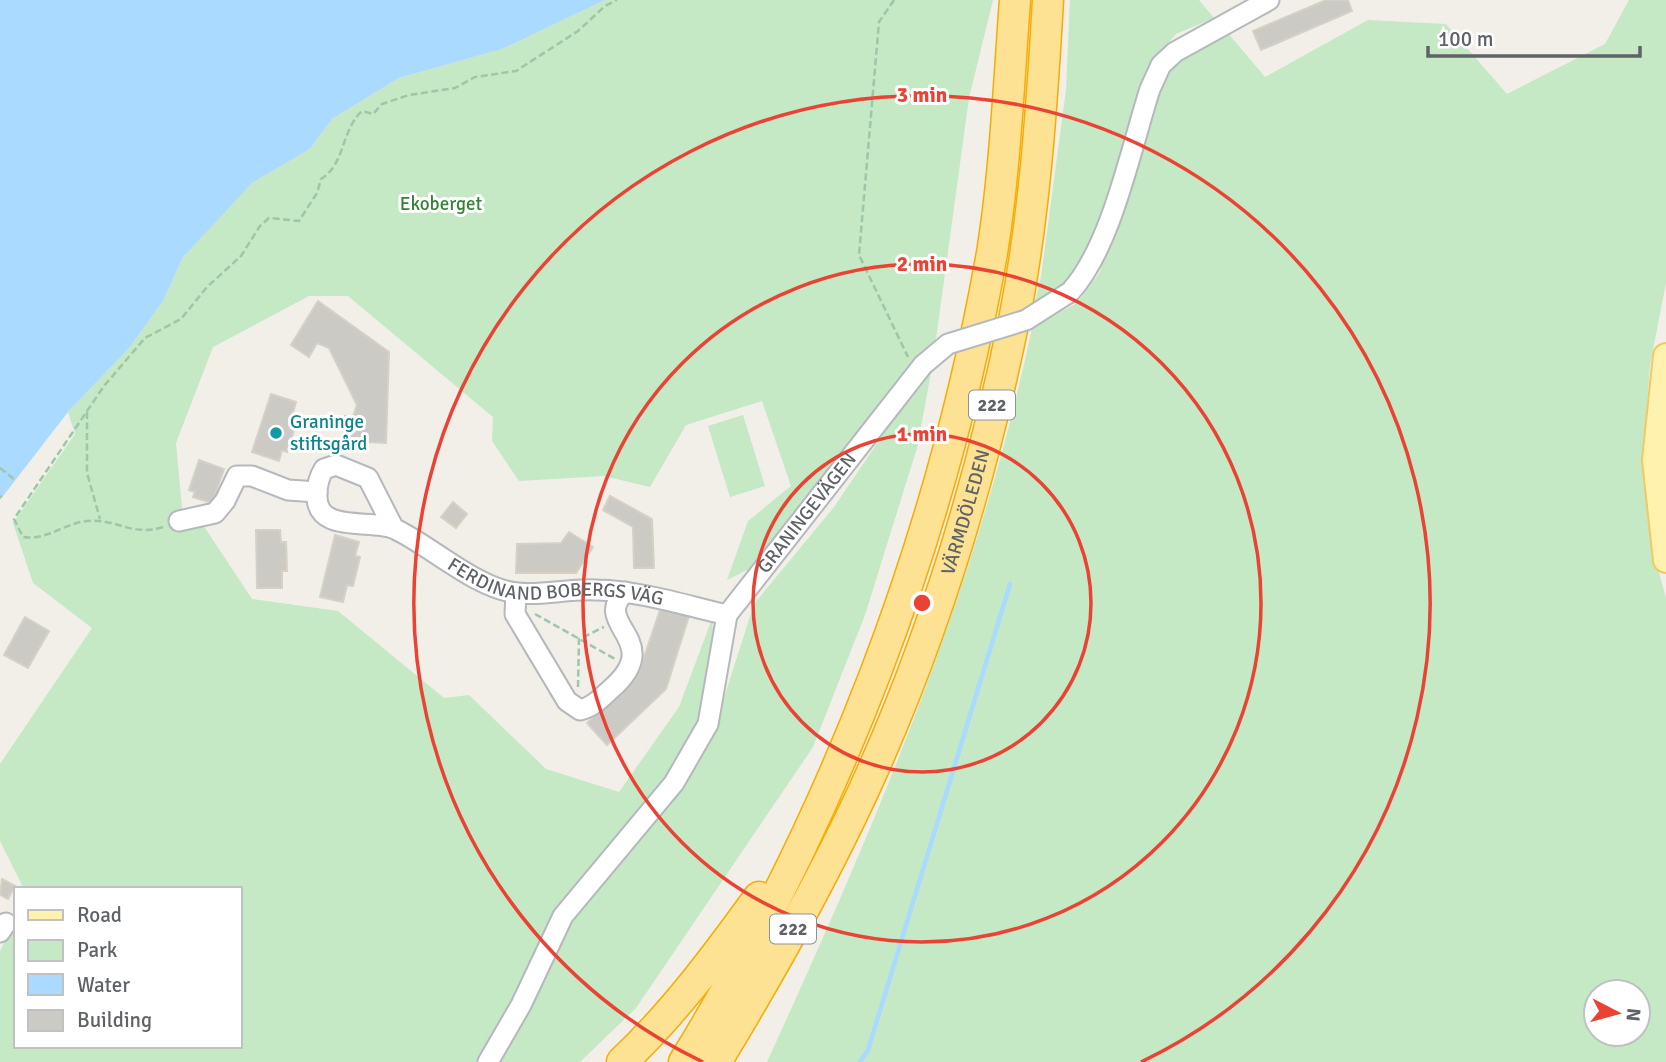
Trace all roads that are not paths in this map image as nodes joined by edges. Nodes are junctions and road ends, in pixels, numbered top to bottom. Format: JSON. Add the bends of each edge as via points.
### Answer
{"nodes":[{"id":1,"x":1015,"y":0,"type":"edge"},
{"id":2,"x":1048,"y":0,"type":"edge"},
{"id":3,"x":1269,"y":0,"type":"edge"},
{"id":4,"x":1666,"y":356,"type":"edge"},
{"id":5,"x":317,"y":492,"type":"junction"},
{"id":6,"x":180,"y":521,"type":"road end"},
{"id":7,"x":393,"y":527,"type":"junction"},
{"id":8,"x":1666,"y":560,"type":"edge"},
{"id":9,"x":625,"y":592,"type":"junction"},
{"id":10,"x":515,"y":598,"type":"junction"},
{"id":11,"x":727,"y":615,"type":"junction"},
{"id":12,"x":807,"y":832,"type":"junction"},
{"id":13,"x":488,"y":1062,"type":"edge"},
{"id":14,"x":622,"y":1062,"type":"edge"},
{"id":15,"x":684,"y":1062,"type":"edge"},
{"id":16,"x":716,"y":1062,"type":"edge"}],
"edges":[{"from":1,"to":12,"type":"highway","name":"VÄRMDÖLEDEN","number":"222","via":[[992,250],[966,386],[897,615]]},
{"from":2,"to":16,"type":"highway","name":"VÄRMDÖLEDEN","number":"222","via":[[1041,120],[1015,314],[955,546],[863,793],[771,973]]},
{"from":3,"to":11,"type":"street","name":"GRANINGEVÄGEN","bridge":true,"via":[[1193,41],[1161,65],[1102,239],[1083,278],[1070,292],[1026,320],[948,344],[921,368]]},
{"from":4,"to":8,"type":"main road","via":[[1655,460]]},
{"from":5,"to":6,"type":"street","via":[[288,490],[251,476],[237,476],[215,513]]},
{"from":5,"to":7,"type":"street","via":[[323,513],[338,521]]},
{"from":5,"to":7,"type":"street","via":[[324,469],[336,465],[358,471],[375,486]]},
{"from":7,"to":10,"type":"street","name":"FERDINAND BOBERGS VÄG"},
{"from":9,"to":10,"type":"street","name":"FERDINAND BOBERGS VÄG","via":[[594,589]]},
{"from":9,"to":10,"type":"street","via":[[615,605],[615,615],[633,645],[630,668],[590,708],[578,709],[567,701],[515,614]]},
{"from":9,"to":11,"type":"street","name":"FERDINAND BOBERGS VÄG"},
{"from":11,"to":13,"type":"street","name":"GRANINGEVÄGEN","via":[[708,724],[674,783],[563,916]]},
{"from":12,"to":14,"type":"highway","via":[[716,956]]},
{"from":12,"to":15,"type":"highway","name":"VÄRMDÖLEDEN","number":"222","via":[[731,985]]}]}
